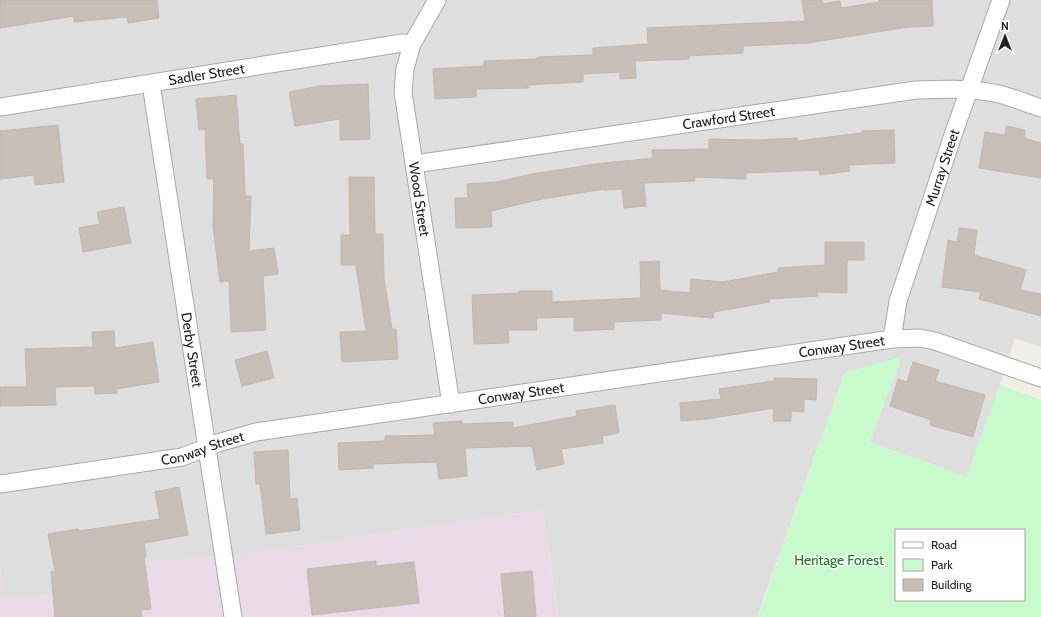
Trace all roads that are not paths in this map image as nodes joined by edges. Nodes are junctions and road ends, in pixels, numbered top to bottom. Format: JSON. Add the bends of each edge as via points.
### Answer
{"nodes":[{"id":1,"x":437,"y":0,"type":"edge"},
{"id":2,"x":1001,"y":0,"type":"edge"},
{"id":3,"x":412,"y":44,"type":"junction"},
{"id":4,"x":151,"y":84,"type":"junction"},
{"id":5,"x":970,"y":90,"type":"junction"},
{"id":6,"x":0,"y":107,"type":"edge"},
{"id":7,"x":1041,"y":108,"type":"edge"},
{"id":8,"x":415,"y":164,"type":"junction"},
{"id":9,"x":892,"y":339,"type":"junction"},
{"id":10,"x":1041,"y":378,"type":"edge"},
{"id":11,"x":451,"y":404,"type":"junction"},
{"id":12,"x":207,"y":448,"type":"junction"},
{"id":13,"x":0,"y":484,"type":"edge"},
{"id":14,"x":233,"y":617,"type":"edge"}],
"edges":[{"from":1,"to":3,"type":"street","name":"Wood Street"},
{"from":2,"to":5,"type":"street","name":"Murray Street"},
{"from":3,"to":4,"type":"street","name":"Sadler Street","via":[[402,43]]},
{"from":3,"to":8,"type":"street","name":"Wood Street","via":[[405,69],[403,92]]},
{"from":4,"to":6,"type":"street","name":"Sadler Street"},
{"from":4,"to":12,"type":"street","name":"Derby Street"},
{"from":5,"to":7,"type":"street","name":"Crawford Street","via":[[993,93]]},
{"from":5,"to":8,"type":"street","name":"Crawford Street","via":[[916,90]]},
{"from":5,"to":9,"type":"street","name":"Murray Street","via":[[898,301]]},
{"from":8,"to":11,"type":"street","name":"Wood Street"},
{"from":9,"to":10,"type":"street","name":"Conway Street","via":[[919,338],[935,341]]},
{"from":9,"to":11,"type":"street","name":"Conway Street"},
{"from":11,"to":12,"type":"street","name":"Conway Street","via":[[256,432]]},
{"from":12,"to":13,"type":"street","name":"Conway Street","via":[[182,457]]},
{"from":12,"to":14,"type":"street","name":"Derby Street"}]}
